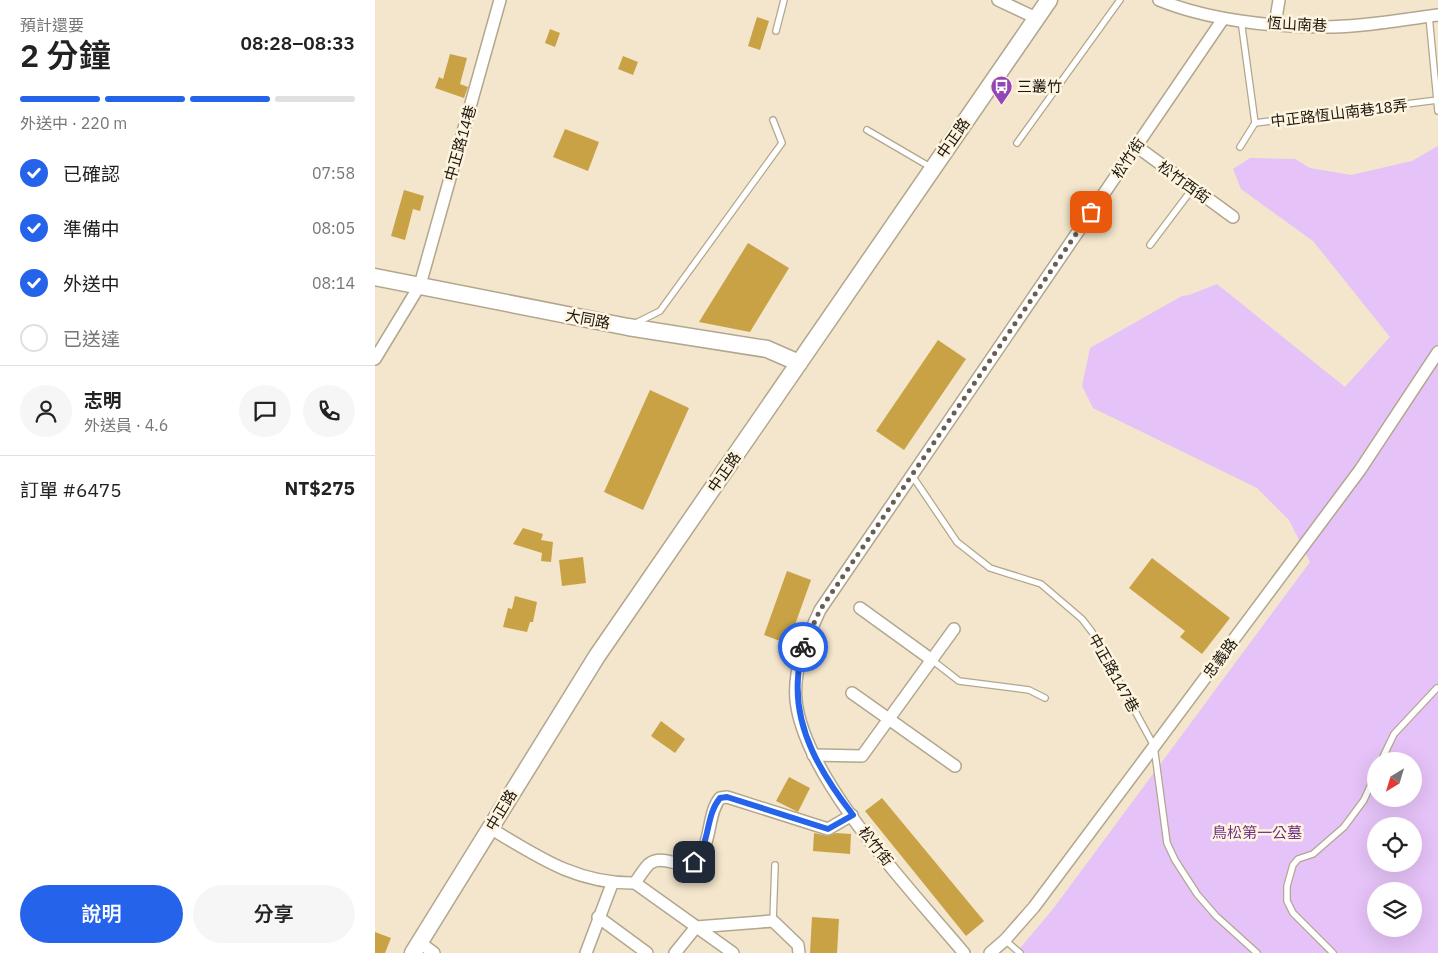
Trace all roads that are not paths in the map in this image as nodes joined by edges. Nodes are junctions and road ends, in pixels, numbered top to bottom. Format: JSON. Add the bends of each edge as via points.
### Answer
{"nodes":[{"id":1,"x":500,"y":0,"type":"edge"},
{"id":2,"x":784,"y":0,"type":"edge"},
{"id":3,"x":998,"y":0,"type":"edge"},
{"id":4,"x":1049,"y":0,"type":"edge"},
{"id":5,"x":1120,"y":0,"type":"edge"},
{"id":6,"x":1159,"y":0,"type":"edge"},
{"id":7,"x":1279,"y":0,"type":"edge"},
{"id":8,"x":1433,"y":16,"type":"edge"},
{"id":9,"x":1036,"y":18,"type":"junction"},
{"id":10,"x":1223,"y":19,"type":"junction"},
{"id":11,"x":1241,"y":20,"type":"junction"},
{"id":12,"x":1275,"y":24,"type":"junction"},
{"id":13,"x":776,"y":31,"type":"dead end"},
{"id":14,"x":1437,"y":100,"type":"edge"},
{"id":15,"x":1438,"y":111,"type":"edge"},
{"id":16,"x":773,"y":120,"type":"dead end"},
{"id":17,"x":1255,"y":123,"type":"junction"},
{"id":18,"x":867,"y":130,"type":"dead end"},
{"id":19,"x":1017,"y":143,"type":"dead end"},
{"id":20,"x":1136,"y":146,"type":"junction"},
{"id":21,"x":1240,"y":147,"type":"dead end"},
{"id":22,"x":932,"y":168,"type":"junction"},
{"id":23,"x":1193,"y":188,"type":"junction"},
{"id":24,"x":1233,"y":217,"type":"dead end"},
{"id":25,"x":1150,"y":245,"type":"dead end"},
{"id":26,"x":375,"y":278,"type":"edge"},
{"id":27,"x":420,"y":285,"type":"junction"},
{"id":28,"x":628,"y":327,"type":"junction"},
{"id":29,"x":1438,"y":352,"type":"edge"},
{"id":30,"x":375,"y":359,"type":"edge"},
{"id":31,"x":799,"y":363,"type":"junction"},
{"id":32,"x":911,"y":474,"type":"junction"},
{"id":33,"x":860,"y":608,"type":"dead end"},
{"id":34,"x":954,"y":629,"type":"dead end"},
{"id":35,"x":932,"y":660,"type":"junction"},
{"id":36,"x":1437,"y":688,"type":"edge"},
{"id":37,"x":852,"y":693,"type":"dead end"},
{"id":38,"x":1045,"y":698,"type":"dead end"},
{"id":39,"x":889,"y":719,"type":"junction"},
{"id":40,"x":1154,"y":746,"type":"junction"},
{"id":41,"x":1385,"y":752,"type":"edge"},
{"id":42,"x":813,"y":755,"type":"junction"},
{"id":43,"x":955,"y":766,"type":"dead end"},
{"id":44,"x":1367,"y":793,"type":"edge"},
{"id":45,"x":853,"y":815,"type":"junction"},
{"id":46,"x":490,"y":828,"type":"junction"},
{"id":47,"x":775,"y":865,"type":"dead end"},
{"id":48,"x":635,"y":883,"type":"junction"},
{"id":49,"x":612,"y":884,"type":"junction"},
{"id":50,"x":598,"y":917,"type":"junction"},
{"id":51,"x":773,"y":921,"type":"junction"},
{"id":52,"x":696,"y":926,"type":"junction"},
{"id":53,"x":1005,"y":940,"type":"junction"},
{"id":54,"x":416,"y":948,"type":"edge"},
{"id":55,"x":434,"y":953,"type":"edge"},
{"id":56,"x":586,"y":953,"type":"edge"},
{"id":57,"x":647,"y":953,"type":"edge"},
{"id":58,"x":675,"y":953,"type":"edge"},
{"id":59,"x":733,"y":953,"type":"edge"},
{"id":60,"x":799,"y":953,"type":"edge"},
{"id":61,"x":964,"y":953,"type":"edge"},
{"id":62,"x":990,"y":953,"type":"edge"},
{"id":63,"x":1020,"y":953,"type":"edge"},
{"id":64,"x":1257,"y":953,"type":"edge"},
{"id":65,"x":1333,"y":953,"type":"edge"}],
"edges":[{"from":1,"to":27,"type":"street","name":"中正路14巷"},
{"from":2,"to":13,"type":"lane"},
{"from":3,"to":9,"type":"street"},
{"from":4,"to":9,"type":"main road","name":"中正路"},
{"from":5,"to":19,"type":"lane"},
{"from":6,"to":10,"type":"street","name":"恆山南巷"},
{"from":7,"to":12,"type":"street"},
{"from":8,"to":12,"type":"street","name":"恆山南巷","via":[[1324,27]]},
{"from":8,"to":14,"type":"lane"},
{"from":9,"to":22,"type":"main road","name":"中正路"},
{"from":10,"to":11,"type":"street","name":"恆山南巷"},
{"from":10,"to":20,"type":"street","name":"松竹街"},
{"from":11,"to":12,"type":"street","name":"恆山南巷"},
{"from":11,"to":17,"type":"lane","name":"中正路恆山南巷18弄"},
{"from":14,"to":15,"type":"lane"},
{"from":14,"to":17,"type":"lane","name":"中正路恆山南巷18弄"},
{"from":16,"to":28,"type":"lane","via":[[782,143],[660,311]]},
{"from":17,"to":21,"type":"lane"},
{"from":18,"to":22,"type":"lane"},
{"from":20,"to":23,"type":"street","name":"松竹西街"},
{"from":20,"to":32,"type":"street","name":"松竹街"},
{"from":22,"to":31,"type":"main road","name":"中正路"},
{"from":23,"to":24,"type":"street","name":"松竹西街"},
{"from":23,"to":25,"type":"lane"},
{"from":26,"to":27,"type":"main road","name":"大同路"},
{"from":27,"to":28,"type":"main road","name":"大同路"},
{"from":27,"to":30,"type":"street","name":"中正路14巷"},
{"from":28,"to":31,"type":"main road","name":"大同路","via":[[767,348]]},
{"from":29,"to":40,"type":"street","name":"忠義路","via":[[1360,470]]},
{"from":31,"to":46,"type":"main road","name":"中正路","via":[[597,656]]},
{"from":32,"to":40,"type":"lane","name":"中正路147巷","via":[[957,542],[990,568],[1041,584],[1082,619],[1093,632]]},
{"from":32,"to":42,"type":"street","name":"松竹街","via":[[820,610],[800,655],[796,699]]},
{"from":33,"to":35,"type":"street"},
{"from":34,"to":35,"type":"street"},
{"from":35,"to":38,"type":"lane","via":[[959,681],[1029,690]]},
{"from":35,"to":39,"type":"street"},
{"from":36,"to":41,"type":"lane","via":[[1394,734]]},
{"from":37,"to":39,"type":"street"},
{"from":39,"to":42,"type":"street","via":[[862,756]]},
{"from":39,"to":43,"type":"street"},
{"from":40,"to":53,"type":"street","name":"忠義路","via":[[1034,907]]},
{"from":40,"to":64,"type":"lane","via":[[1167,843],[1175,860],[1216,916]]},
{"from":42,"to":45,"type":"street","name":"松竹街"},
{"from":44,"to":65,"type":"lane","via":[[1345,827],[1313,854],[1298,859],[1287,886],[1287,901],[1293,913]]},
{"from":45,"to":48,"type":"street","via":[[828,829],[727,797],[720,798],[713,805],[703,852],[694,862],[660,860],[650,864]]},
{"from":45,"to":61,"type":"street","name":"松竹街"},
{"from":46,"to":49,"type":"street","via":[[564,871]]},
{"from":46,"to":54,"type":"main road","name":"中正路"},
{"from":47,"to":51,"type":"lane"},
{"from":48,"to":49,"type":"street"},
{"from":48,"to":52,"type":"street"},
{"from":49,"to":50,"type":"street"},
{"from":50,"to":56,"type":"street"},
{"from":50,"to":57,"type":"street"},
{"from":51,"to":52,"type":"street"},
{"from":51,"to":60,"type":"street","via":[[799,945]]},
{"from":52,"to":58,"type":"street"},
{"from":52,"to":59,"type":"street"},
{"from":53,"to":62,"type":"street","name":"忠義路"},
{"from":53,"to":63,"type":"lane"},
{"from":54,"to":55,"type":"street"}]}
